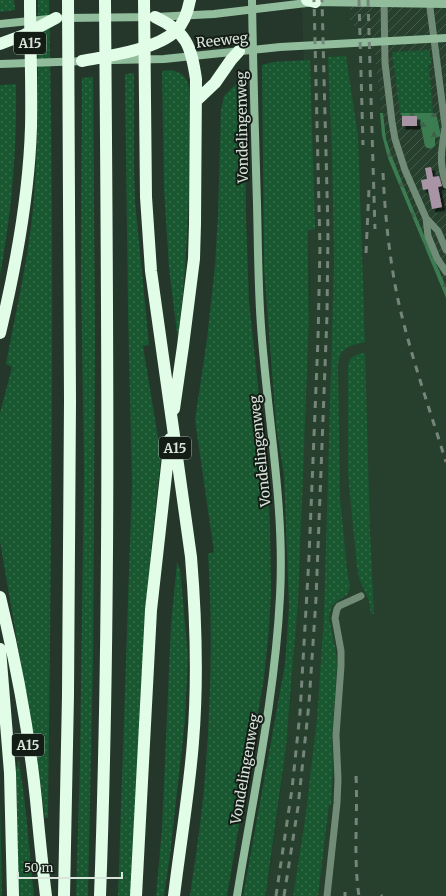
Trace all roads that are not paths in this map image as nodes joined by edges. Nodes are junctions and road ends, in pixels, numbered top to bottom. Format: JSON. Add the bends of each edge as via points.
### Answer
{"nodes":[{"id":1,"x":30,"y":0,"type":"edge"},
{"id":2,"x":68,"y":0,"type":"edge"},
{"id":3,"x":105,"y":0,"type":"edge"},
{"id":4,"x":144,"y":0,"type":"edge"},
{"id":5,"x":190,"y":0,"type":"edge"},
{"id":6,"x":252,"y":0,"type":"edge"},
{"id":7,"x":384,"y":0,"type":"edge"},
{"id":8,"x":429,"y":0,"type":"edge"},
{"id":9,"x":311,"y":1,"type":"edge"},
{"id":10,"x":446,"y":4,"type":"edge"},
{"id":11,"x":186,"y":14,"type":"junction"},
{"id":12,"x":155,"y":16,"type":"junction"},
{"id":13,"x":56,"y":18,"type":"junction"},
{"id":14,"x":0,"y":24,"type":"edge"},
{"id":15,"x":177,"y":30,"type":"junction"},
{"id":16,"x":446,"y":38,"type":"edge"},
{"id":17,"x":0,"y":44,"type":"edge"},
{"id":18,"x":239,"y":51,"type":"junction"},
{"id":19,"x":192,"y":56,"type":"junction"},
{"id":20,"x":82,"y":61,"type":"junction"},
{"id":21,"x":0,"y":64,"type":"edge"},
{"id":22,"x":196,"y":101,"type":"junction"},
{"id":23,"x":446,"y":129,"type":"edge"},
{"id":24,"x":446,"y":185,"type":"edge"},
{"id":25,"x":426,"y":218,"type":"junction"},
{"id":26,"x":446,"y":250,"type":"edge"},
{"id":27,"x":446,"y":272,"type":"edge"},
{"id":28,"x":0,"y":334,"type":"edge"},
{"id":29,"x":361,"y":596,"type":"dead end"},
{"id":30,"x":0,"y":597,"type":"edge"},
{"id":31,"x":0,"y":649,"type":"edge"},
{"id":32,"x":13,"y":896,"type":"edge"},
{"id":33,"x":46,"y":896,"type":"edge"},
{"id":34,"x":64,"y":896,"type":"edge"},
{"id":35,"x":100,"y":896,"type":"edge"},
{"id":36,"x":136,"y":896,"type":"edge"},
{"id":37,"x":174,"y":896,"type":"edge"},
{"id":38,"x":237,"y":896,"type":"edge"},
{"id":39,"x":327,"y":896,"type":"edge"}],
"edges":[{"from":1,"to":28,"type":"highway","number":"A15","via":[[31,128],[18,248]]},
{"from":2,"to":34,"type":"highway","via":[[70,409]]},
{"from":3,"to":35,"type":"highway","via":[[108,412]]},
{"from":4,"to":37,"type":"highway","number":"A15","via":[[146,196],[151,264],[190,557],[194,606],[193,741]]},
{"from":5,"to":11,"type":"highway"},
{"from":6,"to":38,"type":"main road","name":"Vondelingenweg","via":[[259,300],[278,501],[281,576],[269,710]]},
{"from":7,"to":25,"type":"lane","via":[[386,63],[394,133],[400,156]]},
{"from":8,"to":23,"type":"lane"},
{"from":9,"to":10,"type":"main road","name":"Reeweg"},
{"from":9,"to":11,"type":"main road","name":"Reeweg","via":[[214,14]]},
{"from":11,"to":12,"type":"main road","name":"Reeweg"},
{"from":11,"to":15,"type":"highway"},
{"from":12,"to":13,"type":"main road","name":"Reeweg"},
{"from":12,"to":15,"type":"highway"},
{"from":13,"to":14,"type":"main road","name":"Reeweg"},
{"from":13,"to":17,"type":"highway"},
{"from":15,"to":19,"type":"highway"},
{"from":15,"to":20,"type":"highway","via":[[146,47]]},
{"from":16,"to":18,"type":"main road","name":"Reeweg"},
{"from":18,"to":19,"type":"main road","name":"Reeweg"},
{"from":18,"to":22,"type":"highway","via":[[215,83]]},
{"from":19,"to":20,"type":"main road","name":"Reeweg"},
{"from":19,"to":22,"type":"highway","number":"A15"},
{"from":20,"to":21,"type":"main road","name":"Reeweg"},
{"from":22,"to":36,"type":"highway","number":"A15","via":[[194,259],[151,610]]},
{"from":23,"to":24,"type":"lane","via":[[440,157]]},
{"from":25,"to":26,"type":"lane","via":[[438,231]]},
{"from":25,"to":27,"type":"lane","via":[[428,236]]},
{"from":29,"to":39,"type":"lane","via":[[339,606],[335,618],[341,651],[336,735],[338,779]]},
{"from":30,"to":33,"type":"highway","number":"A15","via":[[25,721]]},
{"from":31,"to":32,"type":"highway","number":"A15","via":[[10,773]]}]}
